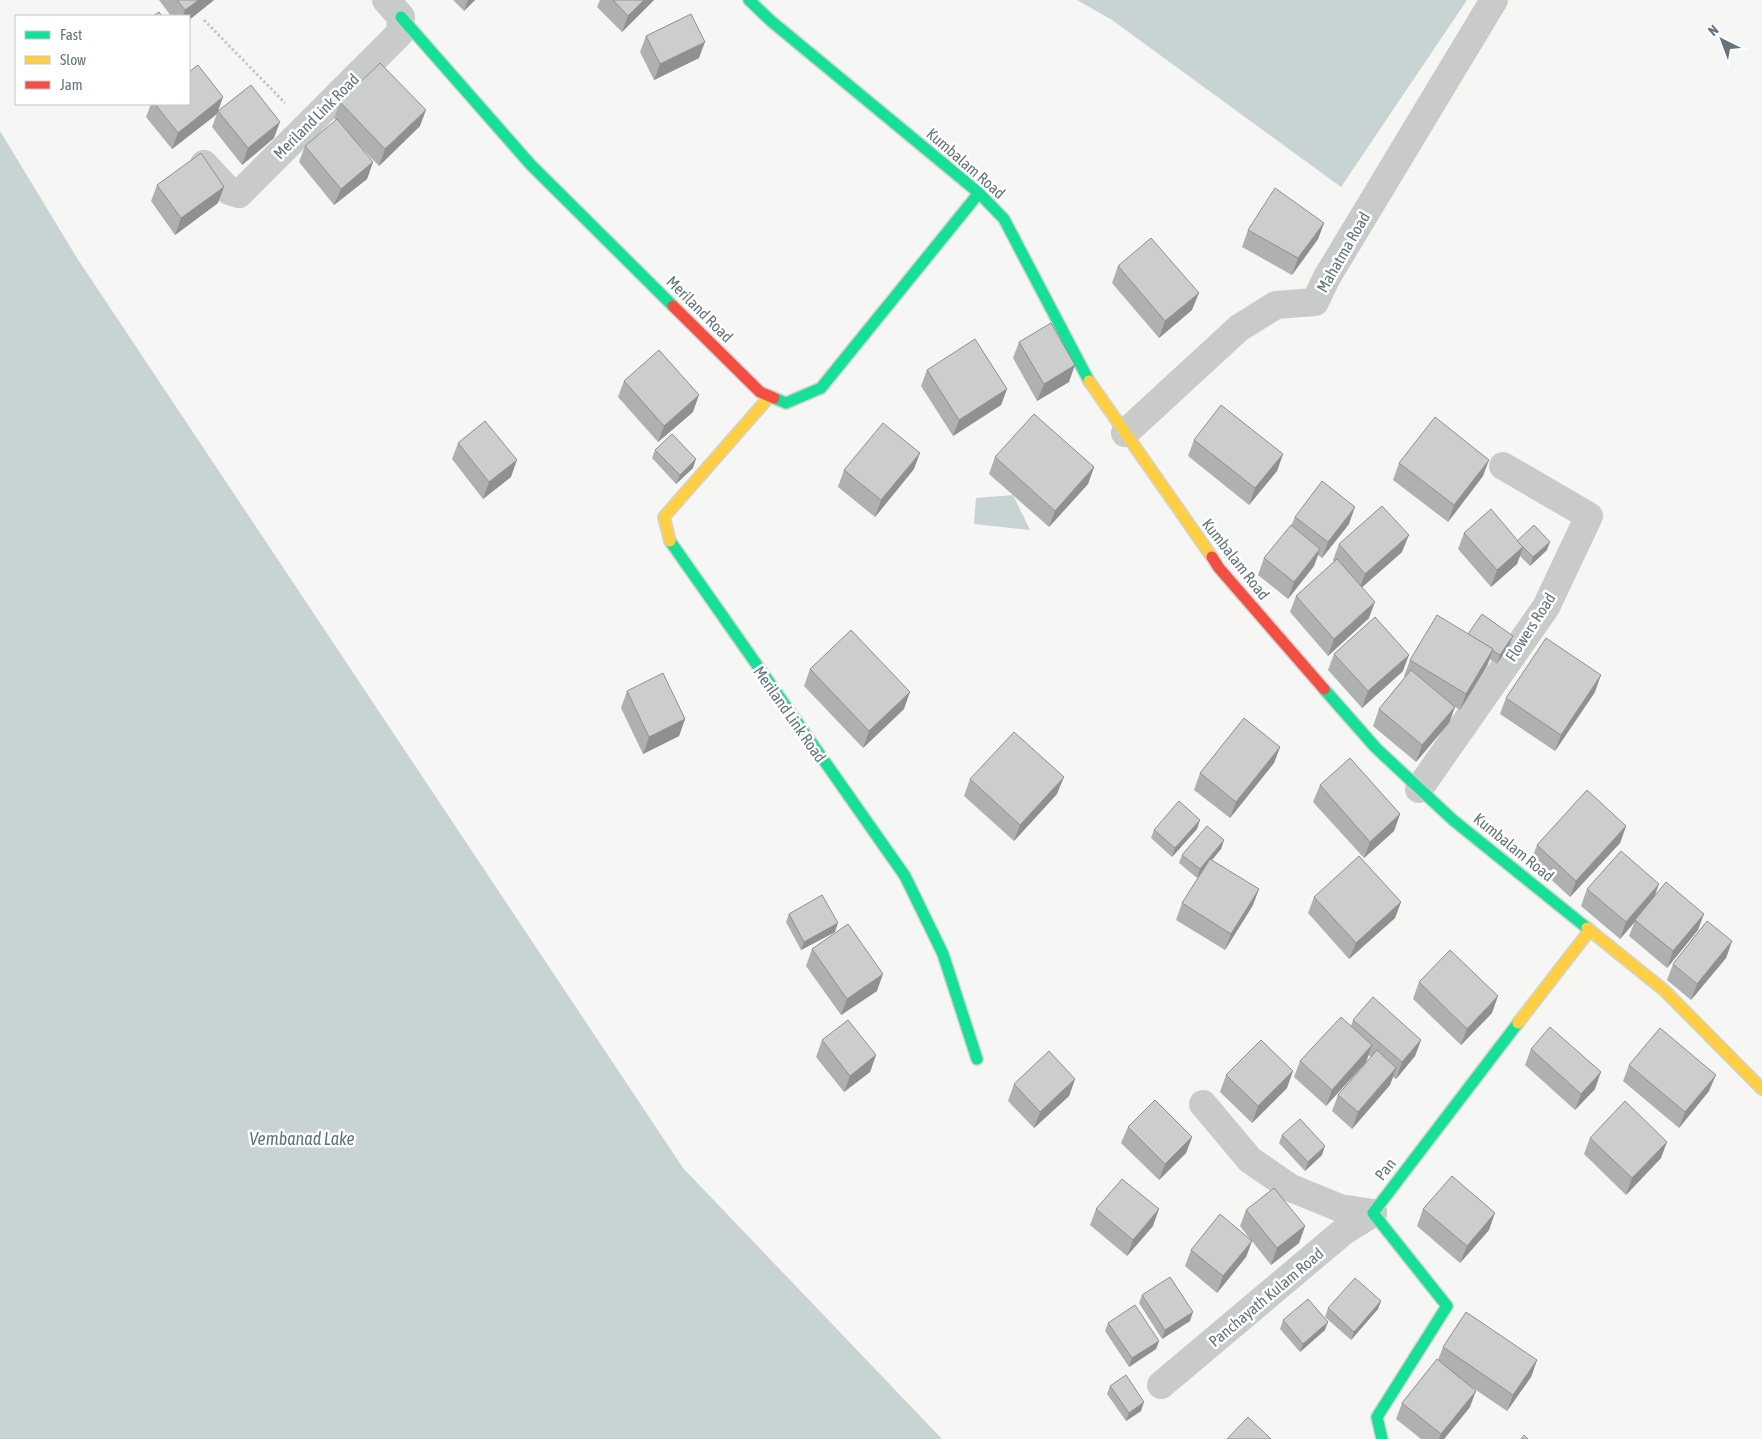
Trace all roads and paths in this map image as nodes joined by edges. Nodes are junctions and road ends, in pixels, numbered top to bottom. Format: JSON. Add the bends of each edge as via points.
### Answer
{"nodes":[{"id":1,"x":749,"y":0,"type":"edge"},
{"id":2,"x":1494,"y":0,"type":"edge"},
{"id":3,"x":393,"y":9,"type":"edge"},
{"id":4,"x":204,"y":20,"type":"dead end"},
{"id":5,"x":307,"y":124,"type":"junction"},
{"id":6,"x":204,"y":164,"type":"edge"},
{"id":7,"x":978,"y":193,"type":"junction"},
{"id":8,"x":770,"y":396,"type":"junction"},
{"id":9,"x":1125,"y":433,"type":"junction"},
{"id":10,"x":1503,"y":466,"type":"dead end"},
{"id":11,"x":1420,"y":789,"type":"junction"},
{"id":12,"x":1590,"y":930,"type":"junction"},
{"id":13,"x":977,"y":1060,"type":"dead end"},
{"id":14,"x":1762,"y":1089,"type":"edge"},
{"id":15,"x":1203,"y":1104,"type":"dead end"},
{"id":16,"x":1373,"y":1214,"type":"junction"},
{"id":17,"x":1162,"y":1385,"type":"dead end"},
{"id":18,"x":1382,"y":1439,"type":"edge"}],
"edges":[{"from":1,"to":7,"type":"street","name":"Kumbalam Road"},
{"from":2,"to":9,"type":"street","name":"Mahatma Road","via":[[1315,302],[1276,305],[1238,328]]},
{"from":3,"to":5,"type":"street","name":"Meriland Link Road","via":[[400,33]]},
{"from":3,"to":8,"type":"street","name":"Meriland Road","via":[[531,165],[760,392]]},
{"from":4,"to":5,"type":"path"},
{"from":5,"to":6,"type":"street","name":"Meriland Link Road","via":[[239,194],[229,191]]},
{"from":7,"to":8,"type":"street","name":"Meriland Road","via":[[821,388],[786,403]]},
{"from":7,"to":9,"type":"street","name":"Kumbalam Road","via":[[1004,219],[1093,389]]},
{"from":8,"to":13,"type":"street","name":"Meriland Link Road","via":[[664,517],[668,539],[905,876],[943,954]]},
{"from":9,"to":11,"type":"street","name":"Kumbalam Road","via":[[1218,568],[1376,748]]},
{"from":10,"to":11,"type":"street","name":"Flowers Road","via":[[1589,516],[1546,607]]},
{"from":11,"to":12,"type":"street","name":"Kumbalam Road","via":[[1453,820]]},
{"from":12,"to":14,"type":"street","name":"Kumbalam Road","via":[[1665,991]]},
{"from":12,"to":16,"type":"street","name":"Pan","via":[[1392,1185]]},
{"from":15,"to":16,"type":"street","via":[[1250,1160],[1292,1188],[1340,1208]]},
{"from":16,"to":17,"type":"street","name":"Panchayath Kulam Road","via":[[1344,1231]]},
{"from":16,"to":18,"type":"street","via":[[1447,1306],[1377,1417]]}]}
